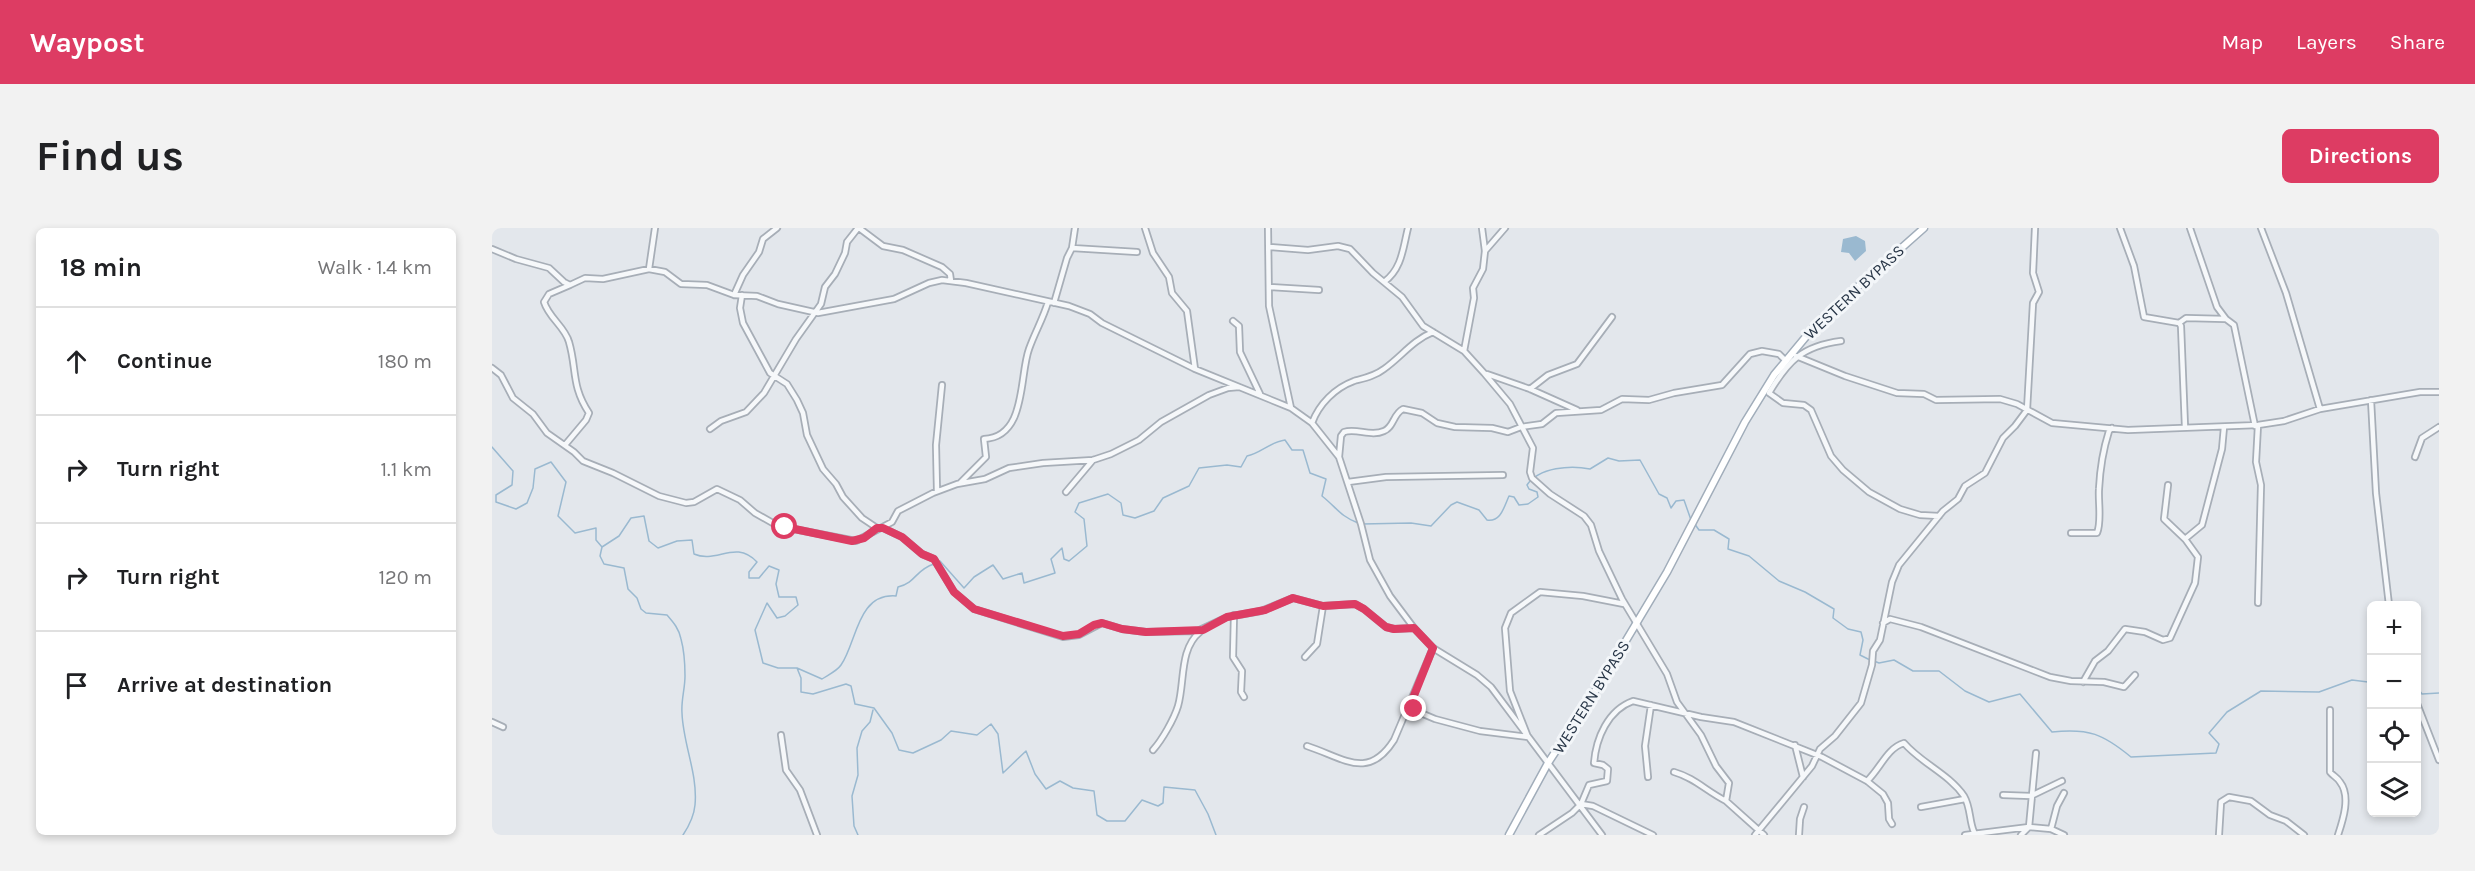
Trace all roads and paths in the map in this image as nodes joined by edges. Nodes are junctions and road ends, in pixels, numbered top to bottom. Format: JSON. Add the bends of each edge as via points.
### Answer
{"nodes":[{"id":1,"x":655,"y":228,"type":"edge"},
{"id":2,"x":777,"y":228,"type":"edge"},
{"id":3,"x":858,"y":228,"type":"edge"},
{"id":4,"x":1075,"y":228,"type":"edge"},
{"id":5,"x":1145,"y":228,"type":"edge"},
{"id":6,"x":1268,"y":228,"type":"edge"},
{"id":7,"x":1408,"y":228,"type":"edge"},
{"id":8,"x":1482,"y":228,"type":"edge"},
{"id":9,"x":1505,"y":228,"type":"edge"},
{"id":10,"x":1924,"y":228,"type":"edge"},
{"id":11,"x":2035,"y":228,"type":"edge"},
{"id":12,"x":2120,"y":228,"type":"edge"},
{"id":13,"x":2190,"y":228,"type":"edge"},
{"id":14,"x":2261,"y":228,"type":"edge"},
{"id":15,"x":1269,"y":247,"type":"junction"},
{"id":16,"x":1072,"y":248,"type":"junction"},
{"id":17,"x":492,"y":249,"type":"edge"},
{"id":18,"x":1485,"y":251,"type":"junction"},
{"id":19,"x":1137,"y":252,"type":"dead end"},
{"id":20,"x":649,"y":269,"type":"junction"},
{"id":21,"x":951,"y":281,"type":"junction"},
{"id":22,"x":1384,"y":282,"type":"junction"},
{"id":23,"x":570,"y":285,"type":"junction"},
{"id":24,"x":1269,"y":287,"type":"junction"},
{"id":25,"x":1319,"y":290,"type":"dead end"},
{"id":26,"x":734,"y":295,"type":"junction"},
{"id":27,"x":742,"y":295,"type":"junction"},
{"id":28,"x":1048,"y":302,"type":"junction"},
{"id":29,"x":1054,"y":303,"type":"junction"},
{"id":30,"x":814,"y":312,"type":"junction"},
{"id":31,"x":1612,"y":317,"type":"dead end"},
{"id":32,"x":2226,"y":319,"type":"junction"},
{"id":33,"x":1233,"y":321,"type":"dead end"},
{"id":34,"x":2179,"y":323,"type":"junction"},
{"id":35,"x":1433,"y":332,"type":"junction"},
{"id":36,"x":1841,"y":341,"type":"dead end"},
{"id":37,"x":1464,"y":351,"type":"junction"},
{"id":38,"x":1796,"y":356,"type":"junction"},
{"id":39,"x":1785,"y":360,"type":"junction"},
{"id":40,"x":492,"y":369,"type":"edge"},
{"id":41,"x":1195,"y":369,"type":"junction"},
{"id":42,"x":1484,"y":373,"type":"junction"},
{"id":43,"x":774,"y":376,"type":"junction"},
{"id":44,"x":942,"y":385,"type":"dead end"},
{"id":45,"x":1242,"y":387,"type":"junction"},
{"id":46,"x":1530,"y":389,"type":"junction"},
{"id":47,"x":2439,"y":392,"type":"edge"},
{"id":48,"x":1260,"y":394,"type":"junction"},
{"id":49,"x":2371,"y":400,"type":"junction"},
{"id":50,"x":1291,"y":408,"type":"junction"},
{"id":51,"x":2320,"y":408,"type":"junction"},
{"id":52,"x":2027,"y":410,"type":"junction"},
{"id":53,"x":1579,"y":411,"type":"junction"},
{"id":54,"x":1312,"y":423,"type":"junction"},
{"id":55,"x":2256,"y":425,"type":"junction"},
{"id":56,"x":1521,"y":427,"type":"junction"},
{"id":57,"x":2185,"y":427,"type":"junction"},
{"id":58,"x":2224,"y":427,"type":"junction"},
{"id":59,"x":2439,"y":427,"type":"edge"},
{"id":60,"x":2112,"y":428,"type":"junction"},
{"id":61,"x":710,"y":429,"type":"dead end"},
{"id":62,"x":565,"y":445,"type":"junction"},
{"id":63,"x":1339,"y":456,"type":"junction"},
{"id":64,"x":2415,"y":457,"type":"dead end"},
{"id":65,"x":1092,"y":460,"type":"junction"},
{"id":66,"x":970,"y":474,"type":"junction"},
{"id":67,"x":1503,"y":475,"type":"dead end"},
{"id":68,"x":976,"y":481,"type":"junction"},
{"id":69,"x":1348,"y":482,"type":"junction"},
{"id":70,"x":957,"y":484,"type":"junction"},
{"id":71,"x":2168,"y":485,"type":"dead end"},
{"id":72,"x":937,"y":491,"type":"junction"},
{"id":73,"x":1065,"y":492,"type":"dead end"},
{"id":74,"x":1939,"y":516,"type":"junction"},
{"id":75,"x":880,"y":528,"type":"junction"},
{"id":76,"x":2071,"y":533,"type":"dead end"},
{"id":77,"x":2185,"y":539,"type":"junction"},
{"id":78,"x":2388,"y":601,"type":"edge"},
{"id":79,"x":2258,"y":603,"type":"dead end"},
{"id":80,"x":1624,"y":604,"type":"junction"},
{"id":81,"x":1323,"y":606,"type":"junction"},
{"id":82,"x":1234,"y":615,"type":"junction"},
{"id":83,"x":1883,"y":623,"type":"junction"},
{"id":84,"x":1636,"y":625,"type":"junction"},
{"id":85,"x":1414,"y":628,"type":"junction"},
{"id":86,"x":1203,"y":630,"type":"junction"},
{"id":87,"x":1433,"y":648,"type":"junction"},
{"id":88,"x":1305,"y":657,"type":"dead end"},
{"id":89,"x":2135,"y":675,"type":"dead end"},
{"id":90,"x":2083,"y":682,"type":"junction"},
{"id":91,"x":1244,"y":697,"type":"dead end"},
{"id":92,"x":1651,"y":705,"type":"junction"},
{"id":93,"x":1409,"y":708,"type":"junction"},
{"id":94,"x":2419,"y":709,"type":"edge"},
{"id":95,"x":2330,"y":710,"type":"dead end"},
{"id":96,"x":1684,"y":713,"type":"junction"},
{"id":97,"x":492,"y":722,"type":"edge"},
{"id":98,"x":503,"y":727,"type":"dead end"},
{"id":99,"x":781,"y":735,"type":"dead end"},
{"id":100,"x":1528,"y":737,"type":"junction"},
{"id":101,"x":1794,"y":745,"type":"junction"},
{"id":102,"x":1307,"y":746,"type":"dead end"},
{"id":103,"x":1153,"y":750,"type":"dead end"},
{"id":104,"x":2036,"y":753,"type":"dead end"},
{"id":105,"x":1816,"y":755,"type":"junction"},
{"id":106,"x":2439,"y":760,"type":"edge"},
{"id":107,"x":1548,"y":763,"type":"junction"},
{"id":108,"x":1674,"y":772,"type":"dead end"},
{"id":109,"x":1648,"y":777,"type":"dead end"},
{"id":110,"x":1803,"y":777,"type":"junction"},
{"id":111,"x":1867,"y":781,"type":"junction"},
{"id":112,"x":2062,"y":781,"type":"dead end"},
{"id":113,"x":2064,"y":793,"type":"dead end"},
{"id":114,"x":2003,"y":795,"type":"dead end"},
{"id":115,"x":2031,"y":796,"type":"junction"},
{"id":116,"x":1965,"y":800,"type":"junction"},
{"id":117,"x":1726,"y":801,"type":"junction"},
{"id":118,"x":1581,"y":804,"type":"junction"},
{"id":119,"x":1804,"y":807,"type":"dead end"},
{"id":120,"x":1921,"y":807,"type":"dead end"},
{"id":121,"x":1892,"y":824,"type":"dead end"},
{"id":122,"x":2029,"y":826,"type":"junction"},
{"id":123,"x":2051,"y":829,"type":"junction"},
{"id":124,"x":1974,"y":832,"type":"junction"},
{"id":125,"x":1756,"y":833,"type":"edge"},
{"id":126,"x":818,"y":835,"type":"edge"},
{"id":127,"x":1509,"y":835,"type":"edge"},
{"id":128,"x":1539,"y":835,"type":"edge"},
{"id":129,"x":1602,"y":835,"type":"edge"},
{"id":130,"x":1653,"y":835,"type":"edge"},
{"id":131,"x":1764,"y":835,"type":"edge"},
{"id":132,"x":1800,"y":835,"type":"edge"},
{"id":133,"x":1965,"y":835,"type":"edge"},
{"id":134,"x":2021,"y":835,"type":"edge"},
{"id":135,"x":2064,"y":835,"type":"edge"},
{"id":136,"x":2219,"y":835,"type":"edge"},
{"id":137,"x":2304,"y":835,"type":"edge"},
{"id":138,"x":2338,"y":835,"type":"edge"}],
"edges":[{"from":1,"to":20,"type":"street"},
{"from":2,"to":26,"type":"street","via":[[764,238]]},
{"from":3,"to":21,"type":"street","via":[[883,246],[942,267]]},
{"from":3,"to":30,"type":"street","via":[[847,242],[835,274],[827,282],[823,300]]},
{"from":4,"to":16,"type":"street"},
{"from":5,"to":41,"type":"street","via":[[1153,253],[1169,277],[1172,293],[1187,311]]},
{"from":6,"to":15,"type":"street"},
{"from":7,"to":22,"type":"street","via":[[1396,270]]},
{"from":8,"to":18,"type":"street"},
{"from":9,"to":18,"type":"street"},
{"from":10,"to":39,"type":"main road","name":"WESTERN BYPASS","via":[[1819,321]]},
{"from":11,"to":52,"type":"street","via":[[2033,273],[2039,292],[2033,303]]},
{"from":12,"to":34,"type":"street","via":[[2134,266],[2144,316]]},
{"from":13,"to":32,"type":"street","via":[[2217,307]]},
{"from":14,"to":51,"type":"street","via":[[2286,293]]},
{"from":15,"to":22,"type":"street","via":[[1308,250],[1345,246]]},
{"from":15,"to":24,"type":"street"},
{"from":16,"to":19,"type":"street"},
{"from":16,"to":29,"type":"street"},
{"from":17,"to":23,"type":"street","via":[[549,268]]},
{"from":18,"to":37,"type":"street","via":[[1482,273],[1473,288]]},
{"from":20,"to":23,"type":"street","via":[[603,279],[585,278]]},
{"from":20,"to":26,"type":"street","via":[[665,272],[681,284],[707,285]]},
{"from":21,"to":28,"type":"street"},
{"from":21,"to":30,"type":"street","via":[[929,283],[894,299]]},
{"from":22,"to":35,"type":"street"},
{"from":23,"to":62,"type":"street","via":[[549,294],[544,302],[568,340],[574,380],[590,413]]},
{"from":24,"to":25,"type":"street"},
{"from":24,"to":50,"type":"street","via":[[1271,317]]},
{"from":26,"to":27,"type":"street"},
{"from":27,"to":30,"type":"street"},
{"from":27,"to":43,"type":"street","via":[[743,323]]},
{"from":28,"to":29,"type":"street"},
{"from":28,"to":66,"type":"street","via":[[1028,350],[1020,405],[999,436],[984,440],[986,457]]},
{"from":29,"to":41,"type":"street","via":[[1090,314]]},
{"from":30,"to":43,"type":"street"},
{"from":31,"to":46,"type":"street","via":[[1576,364],[1548,375]]},
{"from":32,"to":34,"type":"street","via":[[2186,318]]},
{"from":32,"to":55,"type":"street","via":[[2234,325]]},
{"from":33,"to":48,"type":"street","via":[[1240,329],[1241,356]]},
{"from":34,"to":57,"type":"street"},
{"from":35,"to":37,"type":"street"},
{"from":35,"to":54,"type":"street","via":[[1382,370],[1337,391],[1319,407]]},
{"from":36,"to":38,"type":"street"},
{"from":37,"to":42,"type":"street"},
{"from":38,"to":52,"type":"street","via":[[1897,393],[1924,394],[1936,400],[2000,399]]},
{"from":38,"to":74,"type":"street","via":[[1769,393],[1782,403],[1808,407],[1831,456],[1869,492],[1900,509]]},
{"from":39,"to":53,"type":"street","via":[[1779,354],[1755,351],[1722,384],[1649,400],[1622,399],[1601,410]]},
{"from":39,"to":84,"type":"main road","name":"WESTERN BYPASS","via":[[1745,422]]},
{"from":40,"to":62,"type":"street","via":[[501,375],[513,398],[533,414],[547,433]]},
{"from":41,"to":45,"type":"street"},
{"from":42,"to":46,"type":"street"},
{"from":42,"to":56,"type":"street","via":[[1510,404]]},
{"from":43,"to":61,"type":"street","via":[[746,412]]},
{"from":43,"to":75,"type":"street","via":[[787,384],[797,400],[823,469],[862,518]]},
{"from":44,"to":72,"type":"street","via":[[936,445]]},
{"from":45,"to":48,"type":"street"},
{"from":45,"to":65,"type":"street","via":[[1209,395],[1161,422],[1143,438]]},
{"from":46,"to":53,"type":"street"},
{"from":47,"to":49,"type":"street"},
{"from":48,"to":50,"type":"street"},
{"from":49,"to":51,"type":"street"},
{"from":49,"to":78,"type":"street","via":[[2376,493]]},
{"from":50,"to":54,"type":"street"},
{"from":51,"to":55,"type":"street","via":[[2284,421]]},
{"from":52,"to":60,"type":"street","via":[[2052,423]]},
{"from":52,"to":74,"type":"street","via":[[2003,438],[1985,473],[1965,486],[1958,499]]},
{"from":53,"to":56,"type":"street","via":[[1556,413],[1542,424]]},
{"from":54,"to":63,"type":"street"},
{"from":55,"to":58,"type":"street"},
{"from":55,"to":79,"type":"street","via":[[2256,462],[2261,485]]},
{"from":56,"to":63,"type":"street","via":[[1508,432],[1460,428],[1403,410],[1383,432],[1344,432]]},
{"from":56,"to":80,"type":"street","via":[[1533,451],[1532,478],[1588,521]]},
{"from":57,"to":58,"type":"street"},
{"from":57,"to":60,"type":"street"},
{"from":58,"to":77,"type":"street","via":[[2202,525]]},
{"from":59,"to":64,"type":"street","via":[[2422,438]]},
{"from":60,"to":76,"type":"street","via":[[2101,465],[2099,529],[2097,533]]},
{"from":62,"to":75,"type":"street","via":[[583,460],[668,499],[691,503],[717,489],[778,526],[843,540],[860,540]]},
{"from":63,"to":69,"type":"street"},
{"from":65,"to":68,"type":"street","via":[[1025,465]]},
{"from":65,"to":73,"type":"street"},
{"from":66,"to":68,"type":"street"},
{"from":66,"to":70,"type":"street"},
{"from":67,"to":69,"type":"street","via":[[1386,477]]},
{"from":68,"to":70,"type":"street"},
{"from":69,"to":85,"type":"street","via":[[1374,569]]},
{"from":70,"to":72,"type":"street"},
{"from":71,"to":77,"type":"street","via":[[2164,519]]},
{"from":72,"to":75,"type":"street","via":[[898,511],[892,522]]},
{"from":74,"to":83,"type":"street","via":[[1899,565]]},
{"from":75,"to":86,"type":"street","via":[[902,537],[934,559],[963,601],[995,616],[1063,636],[1079,634],[1102,623],[1146,632]]},
{"from":77,"to":90,"type":"street","via":[[2198,557],[2195,583],[2170,638],[2163,640],[2125,629],[2095,662]]},
{"from":80,"to":84,"type":"street"},
{"from":80,"to":100,"type":"street","via":[[1540,592],[1511,614],[1505,628],[1508,682]]},
{"from":81,"to":82,"type":"street","via":[[1293,598],[1265,610]]},
{"from":81,"to":85,"type":"street","via":[[1355,604],[1386,627]]},
{"from":81,"to":88,"type":"street","via":[[1317,644]]},
{"from":82,"to":86,"type":"street"},
{"from":82,"to":91,"type":"street","via":[[1233,653],[1242,671]]},
{"from":83,"to":90,"type":"street","via":[[1890,619],[1921,627],[2050,677]]},
{"from":83,"to":105,"type":"street","via":[[1861,703]]},
{"from":84,"to":96,"type":"street","via":[[1667,674]]},
{"from":84,"to":107,"type":"main road","name":"WESTERN BYPASS"},
{"from":85,"to":87,"type":"street"},
{"from":86,"to":103,"type":"street","via":[[1188,646],[1177,709]]},
{"from":87,"to":93,"type":"street"},
{"from":87,"to":100,"type":"street","via":[[1483,679]]},
{"from":89,"to":90,"type":"street","via":[[2124,687]]},
{"from":92,"to":96,"type":"street"},
{"from":92,"to":109,"type":"street","via":[[1646,746]]},
{"from":92,"to":118,"type":"street","via":[[1629,702],[1609,720],[1594,763],[1608,769],[1607,781],[1589,785]]},
{"from":93,"to":100,"type":"street","via":[[1477,731]]},
{"from":93,"to":102,"type":"street","via":[[1386,753],[1369,763],[1354,764]]},
{"from":94,"to":106,"type":"street"},
{"from":95,"to":138,"type":"street","via":[[2330,772],[2342,784],[2345,798]]},
{"from":96,"to":101,"type":"street","via":[[1734,722]]},
{"from":96,"to":117,"type":"street","via":[[1729,783]]},
{"from":97,"to":98,"type":"street"},
{"from":99,"to":126,"type":"street","via":[[786,770],[800,790]]},
{"from":100,"to":107,"type":"street"},
{"from":101,"to":105,"type":"street"},
{"from":101,"to":110,"type":"street"},
{"from":104,"to":115,"type":"street"},
{"from":105,"to":110,"type":"street"},
{"from":105,"to":111,"type":"street"},
{"from":107,"to":118,"type":"street"},
{"from":107,"to":127,"type":"main road","name":"WESTERN BYPASS"},
{"from":108,"to":117,"type":"street","via":[[1692,777]]},
{"from":110,"to":125,"type":"street"},
{"from":111,"to":116,"type":"street","via":[[1884,758],[1903,742],[1939,771]]},
{"from":111,"to":121,"type":"street","via":[[1885,796]]},
{"from":112,"to":115,"type":"street"},
{"from":113,"to":123,"type":"street"},
{"from":114,"to":115,"type":"street"},
{"from":115,"to":122,"type":"street"},
{"from":116,"to":120,"type":"street"},
{"from":116,"to":124,"type":"street"},
{"from":117,"to":125,"type":"street"},
{"from":118,"to":128,"type":"street"},
{"from":118,"to":129,"type":"street"},
{"from":118,"to":130,"type":"street"},
{"from":119,"to":132,"type":"street"},
{"from":122,"to":123,"type":"street"},
{"from":122,"to":124,"type":"street"},
{"from":122,"to":134,"type":"street"},
{"from":123,"to":135,"type":"street"},
{"from":124,"to":133,"type":"street"},
{"from":125,"to":131,"type":"street"},
{"from":136,"to":137,"type":"street","via":[[2221,802],[2229,797],[2251,801]]}]}
